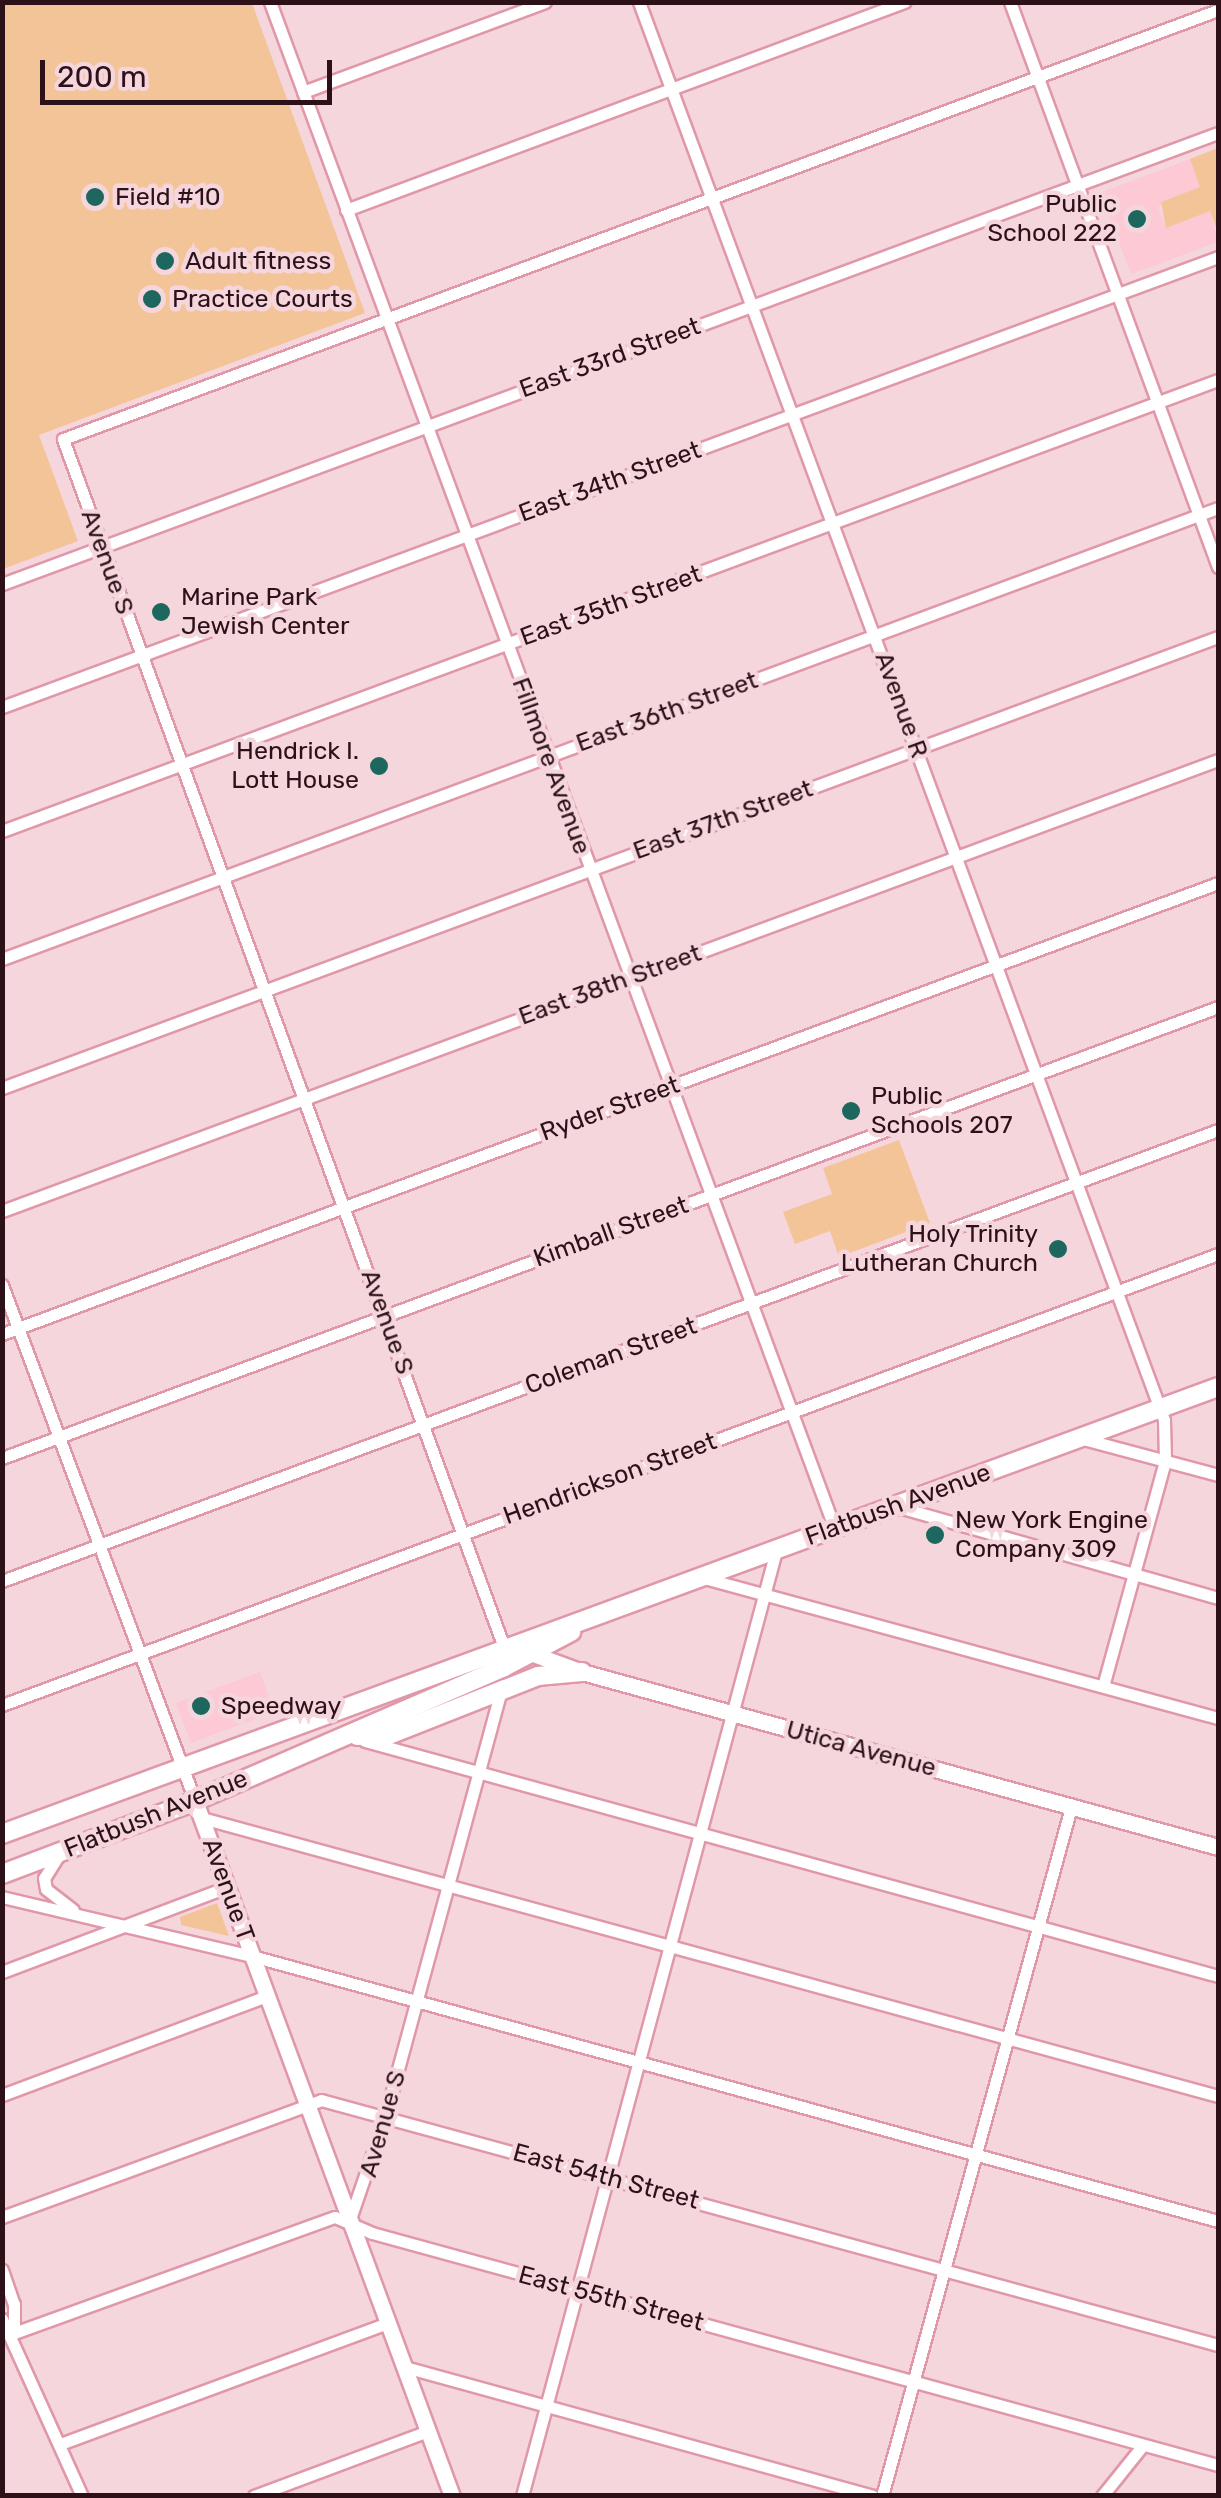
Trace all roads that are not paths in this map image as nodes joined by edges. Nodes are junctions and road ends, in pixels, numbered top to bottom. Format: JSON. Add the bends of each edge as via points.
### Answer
{"nodes":[{"id":1,"x":270,"y":2,"type":"edge"},
{"id":2,"x":546,"y":2,"type":"edge"},
{"id":3,"x":639,"y":2,"type":"edge"},
{"id":4,"x":904,"y":2,"type":"edge"},
{"id":5,"x":1010,"y":2,"type":"edge"},
{"id":6,"x":1218,"y":10,"type":"edge"},
{"id":7,"x":1038,"y":77,"type":"junction"},
{"id":8,"x":672,"y":89,"type":"junction"},
{"id":9,"x":302,"y":92,"type":"junction"},
{"id":10,"x":1218,"y":133,"type":"edge"},
{"id":11,"x":1078,"y":186,"type":"junction"},
{"id":12,"x":711,"y":197,"type":"junction"},
{"id":13,"x":346,"y":210,"type":"junction"},
{"id":14,"x":1218,"y":257,"type":"edge"},
{"id":15,"x":1118,"y":294,"type":"junction"},
{"id":16,"x":752,"y":306,"type":"junction"},
{"id":17,"x":386,"y":318,"type":"junction"},
{"id":18,"x":1218,"y":380,"type":"edge"},
{"id":19,"x":1158,"y":402,"type":"junction"},
{"id":20,"x":792,"y":414,"type":"junction"},
{"id":21,"x":426,"y":427,"type":"junction"},
{"id":22,"x":1218,"y":508,"type":"edge"},
{"id":23,"x":1199,"y":515,"type":"junction"},
{"id":24,"x":832,"y":523,"type":"junction"},
{"id":25,"x":467,"y":535,"type":"junction"},
{"id":26,"x":102,"y":547,"type":"junction"},
{"id":27,"x":1218,"y":567,"type":"edge"},
{"id":28,"x":2,"y":584,"type":"edge"},
{"id":29,"x":875,"y":636,"type":"junction"},
{"id":30,"x":1218,"y":637,"type":"edge"},
{"id":31,"x":506,"y":644,"type":"junction"},
{"id":32,"x":142,"y":655,"type":"junction"},
{"id":33,"x":2,"y":707,"type":"edge"},
{"id":34,"x":917,"y":749,"type":"junction"},
{"id":35,"x":548,"y":756,"type":"junction"},
{"id":36,"x":1218,"y":760,"type":"edge"},
{"id":37,"x":180,"y":765,"type":"junction"},
{"id":38,"x":2,"y":830,"type":"edge"},
{"id":39,"x":956,"y":857,"type":"junction"},
{"id":40,"x":590,"y":870,"type":"junction"},
{"id":41,"x":222,"y":878,"type":"junction"},
{"id":42,"x":1218,"y":884,"type":"edge"},
{"id":43,"x":2,"y":958,"type":"edge"},
{"id":44,"x":996,"y":966,"type":"junction"},
{"id":45,"x":630,"y":978,"type":"junction"},
{"id":46,"x":264,"y":991,"type":"junction"},
{"id":47,"x":1218,"y":1007,"type":"edge"},
{"id":48,"x":1036,"y":1074,"type":"junction"},
{"id":49,"x":671,"y":1086,"type":"junction"},
{"id":50,"x":2,"y":1088,"type":"edge"},
{"id":51,"x":304,"y":1099,"type":"junction"},
{"id":52,"x":1218,"y":1130,"type":"edge"},
{"id":53,"x":1076,"y":1183,"type":"junction"},
{"id":54,"x":711,"y":1195,"type":"junction"},
{"id":55,"x":345,"y":1208,"type":"junction"},
{"id":56,"x":2,"y":1211,"type":"edge"},
{"id":57,"x":1218,"y":1254,"type":"edge"},
{"id":58,"x":2,"y":1285,"type":"edge"},
{"id":59,"x":1117,"y":1292,"type":"junction"},
{"id":60,"x":751,"y":1304,"type":"junction"},
{"id":61,"x":385,"y":1316,"type":"junction"},
{"id":62,"x":19,"y":1328,"type":"junction"},
{"id":63,"x":2,"y":1334,"type":"edge"},
{"id":64,"x":1218,"y":1387,"type":"edge"},
{"id":65,"x":1160,"y":1409,"type":"junction"},
{"id":66,"x":791,"y":1412,"type":"junction"},
{"id":67,"x":425,"y":1424,"type":"junction"},
{"id":68,"x":59,"y":1437,"type":"junction"},
{"id":69,"x":1080,"y":1438,"type":"junction"},
{"id":70,"x":2,"y":1458,"type":"edge"},
{"id":71,"x":1165,"y":1461,"type":"junction"},
{"id":72,"x":1218,"y":1475,"type":"edge"},
{"id":73,"x":895,"y":1506,"type":"junction"},
{"id":74,"x":835,"y":1529,"type":"junction"},
{"id":75,"x":465,"y":1533,"type":"junction"},
{"id":76,"x":99,"y":1546,"type":"junction"},
{"id":77,"x":776,"y":1550,"type":"junction"},
{"id":78,"x":1133,"y":1574,"type":"junction"},
{"id":79,"x":704,"y":1578,"type":"junction"},
{"id":80,"x":2,"y":1581,"type":"edge"},
{"id":81,"x":769,"y":1596,"type":"junction"},
{"id":82,"x":1218,"y":1598,"type":"edge"},
{"id":83,"x":579,"y":1625,"type":"junction"},
{"id":84,"x":507,"y":1644,"type":"junction"},
{"id":85,"x":139,"y":1654,"type":"junction"},
{"id":86,"x":534,"y":1654,"type":"junction"},
{"id":87,"x":504,"y":1667,"type":"junction"},
{"id":88,"x":582,"y":1672,"type":"junction"},
{"id":89,"x":1103,"y":1686,"type":"junction"},
{"id":90,"x":501,"y":1690,"type":"junction"},
{"id":91,"x":2,"y":1705,"type":"edge"},
{"id":92,"x":736,"y":1715,"type":"junction"},
{"id":93,"x":1218,"y":1718,"type":"edge"},
{"id":94,"x":347,"y":1736,"type":"junction"},
{"id":95,"x":184,"y":1768,"type":"junction"},
{"id":96,"x":480,"y":1774,"type":"junction"},
{"id":97,"x":1071,"y":1806,"type":"junction"},
{"id":98,"x":198,"y":1809,"type":"junction"},
{"id":99,"x":29,"y":1824,"type":"junction"},
{"id":100,"x":2,"y":1834,"type":"edge"},
{"id":101,"x":703,"y":1835,"type":"junction"},
{"id":102,"x":2,"y":1846,"type":"edge"},
{"id":103,"x":1218,"y":1846,"type":"edge"},
{"id":104,"x":68,"y":1849,"type":"junction"},
{"id":105,"x":2,"y":1874,"type":"edge"},
{"id":106,"x":449,"y":1885,"type":"junction"},
{"id":107,"x":227,"y":1887,"type":"junction"},
{"id":108,"x":2,"y":1897,"type":"edge"},
{"id":109,"x":80,"y":1914,"type":"junction"},
{"id":110,"x":125,"y":1925,"type":"junction"},
{"id":111,"x":1038,"y":1927,"type":"junction"},
{"id":112,"x":672,"y":1946,"type":"junction"},
{"id":113,"x":252,"y":1956,"type":"junction"},
{"id":114,"x":2,"y":1972,"type":"edge"},
{"id":115,"x":1218,"y":1976,"type":"edge"},
{"id":116,"x":267,"y":1996,"type":"junction"},
{"id":117,"x":417,"y":2000,"type":"junction"},
{"id":118,"x":1008,"y":2038,"type":"junction"},
{"id":119,"x":640,"y":2062,"type":"junction"},
{"id":120,"x":2,"y":2095,"type":"edge"},
{"id":121,"x":1218,"y":2096,"type":"edge"},
{"id":122,"x":308,"y":2106,"type":"junction"},
{"id":123,"x":385,"y":2117,"type":"junction"},
{"id":124,"x":976,"y":2154,"type":"junction"},
{"id":125,"x":609,"y":2178,"type":"junction"},
{"id":126,"x":2,"y":2217,"type":"edge"},
{"id":127,"x":350,"y":2219,"type":"junction"},
{"id":128,"x":1218,"y":2221,"type":"edge"},
{"id":129,"x":2,"y":2270,"type":"edge"},
{"id":130,"x":944,"y":2270,"type":"junction"},
{"id":131,"x":578,"y":2290,"type":"junction"},
{"id":132,"x":2,"y":2319,"type":"edge"},
{"id":133,"x":388,"y":2323,"type":"junction"},
{"id":134,"x":14,"y":2333,"type":"junction"},
{"id":135,"x":1218,"y":2345,"type":"edge"},
{"id":136,"x":405,"y":2367,"type":"junction"},
{"id":137,"x":913,"y":2382,"type":"junction"},
{"id":138,"x":546,"y":2406,"type":"junction"},
{"id":139,"x":428,"y":2431,"type":"junction"},
{"id":140,"x":63,"y":2443,"type":"junction"},
{"id":141,"x":1143,"y":2444,"type":"junction"},
{"id":142,"x":1218,"y":2465,"type":"edge"},
{"id":143,"x":82,"y":2496,"type":"edge"},
{"id":144,"x":254,"y":2496,"type":"edge"},
{"id":145,"x":452,"y":2496,"type":"edge"},
{"id":146,"x":522,"y":2496,"type":"edge"},
{"id":147,"x":873,"y":2496,"type":"edge"},
{"id":148,"x":882,"y":2496,"type":"edge"},
{"id":149,"x":1102,"y":2496,"type":"edge"}],
"edges":[{"from":1,"to":9,"type":"street","name":"Fillmore Avenue"},
{"from":2,"to":9,"type":"street"},
{"from":3,"to":8,"type":"street","name":"Avenue R"},
{"from":4,"to":8,"type":"street"},
{"from":5,"to":7,"type":"street"},
{"from":6,"to":7,"type":"street"},
{"from":7,"to":11,"type":"street"},
{"from":7,"to":12,"type":"street"},
{"from":8,"to":12,"type":"street","name":"Avenue R"},
{"from":8,"to":13,"type":"street"},
{"from":9,"to":13,"type":"street","name":"Fillmore Avenue"},
{"from":10,"to":11,"type":"street","name":"East 33rd Street"},
{"from":11,"to":15,"type":"street"},
{"from":11,"to":16,"type":"street","name":"East 33rd Street"},
{"from":12,"to":16,"type":"street","name":"Avenue R"},
{"from":12,"to":17,"type":"street"},
{"from":13,"to":17,"type":"street","name":"Fillmore Avenue"},
{"from":14,"to":15,"type":"street","name":"East 34th Street"},
{"from":15,"to":19,"type":"street"},
{"from":15,"to":20,"type":"street","name":"East 34th Street"},
{"from":16,"to":20,"type":"street","name":"Avenue R"},
{"from":16,"to":21,"type":"street","name":"East 33rd Street"},
{"from":17,"to":21,"type":"street","name":"Fillmore Avenue"},
{"from":17,"to":26,"type":"street","name":"Avenue S","via":[[62,440]]},
{"from":18,"to":19,"type":"street","name":"East 35th Street"},
{"from":19,"to":23,"type":"street"},
{"from":19,"to":24,"type":"street","name":"East 35th Street"},
{"from":20,"to":24,"type":"street","name":"Avenue R"},
{"from":20,"to":25,"type":"street","name":"East 34th Street"},
{"from":21,"to":25,"type":"street","name":"Fillmore Avenue"},
{"from":21,"to":26,"type":"street","name":"East 33rd Street"},
{"from":22,"to":23,"type":"street","name":"East 36th Street"},
{"from":23,"to":27,"type":"street"},
{"from":23,"to":29,"type":"street","name":"East 36th Street"},
{"from":24,"to":29,"type":"street","name":"Avenue R"},
{"from":24,"to":31,"type":"street","name":"East 35th Street"},
{"from":25,"to":31,"type":"street","name":"Fillmore Avenue"},
{"from":25,"to":32,"type":"street","name":"East 34th Street"},
{"from":26,"to":28,"type":"street","name":"East 33rd Street"},
{"from":26,"to":32,"type":"street","name":"Avenue S"},
{"from":29,"to":34,"type":"street","name":"Avenue R"},
{"from":29,"to":35,"type":"street","name":"East 36th Street"},
{"from":30,"to":34,"type":"street","name":"East 37th Street"},
{"from":31,"to":35,"type":"street","name":"Fillmore Avenue"},
{"from":31,"to":37,"type":"street","name":"East 35th Street"},
{"from":32,"to":33,"type":"street","name":"East 34th Street"},
{"from":32,"to":37,"type":"street","name":"Avenue S"},
{"from":34,"to":39,"type":"street","name":"Avenue R"},
{"from":34,"to":40,"type":"street","name":"East 37th Street"},
{"from":35,"to":40,"type":"street","name":"Fillmore Avenue"},
{"from":35,"to":41,"type":"street","name":"East 36th Street"},
{"from":36,"to":39,"type":"street","name":"East 38th Street"},
{"from":37,"to":38,"type":"street","name":"East 35th Street"},
{"from":37,"to":41,"type":"street","name":"Avenue S"},
{"from":39,"to":44,"type":"street","name":"Avenue R"},
{"from":39,"to":45,"type":"street","name":"East 38th Street"},
{"from":40,"to":45,"type":"street","name":"Fillmore Avenue"},
{"from":40,"to":46,"type":"street","name":"East 37th Street"},
{"from":41,"to":43,"type":"street","name":"East 36th Street"},
{"from":41,"to":46,"type":"street","name":"Avenue S"},
{"from":42,"to":44,"type":"street","name":"Ryder Street"},
{"from":44,"to":48,"type":"street","name":"Avenue R"},
{"from":44,"to":49,"type":"street","name":"Ryder Street"},
{"from":45,"to":49,"type":"street","name":"Fillmore Avenue"},
{"from":45,"to":51,"type":"street","name":"East 38th Street"},
{"from":46,"to":50,"type":"street","name":"East 37th Street"},
{"from":46,"to":51,"type":"street","name":"Avenue S"},
{"from":47,"to":48,"type":"street","name":"Kimball Street"},
{"from":48,"to":53,"type":"street","name":"Avenue R"},
{"from":48,"to":54,"type":"street","name":"Kimball Street"},
{"from":49,"to":54,"type":"street","name":"Fillmore Avenue"},
{"from":49,"to":55,"type":"street","name":"Ryder Street"},
{"from":51,"to":55,"type":"street","name":"Avenue S"},
{"from":51,"to":56,"type":"street","name":"East 38th Street"},
{"from":52,"to":53,"type":"street","name":"Coleman Street"},
{"from":53,"to":59,"type":"street","name":"Avenue R"},
{"from":53,"to":60,"type":"street","name":"Coleman Street"},
{"from":54,"to":60,"type":"street","name":"Fillmore Avenue"},
{"from":54,"to":61,"type":"street","name":"Kimball Street"},
{"from":55,"to":61,"type":"street","name":"Avenue S"},
{"from":55,"to":62,"type":"street","name":"Ryder Street"},
{"from":57,"to":59,"type":"street","name":"Hendrickson Street"},
{"from":58,"to":62,"type":"street","name":"Avenue T"},
{"from":59,"to":65,"type":"street","name":"Avenue R"},
{"from":59,"to":66,"type":"street","name":"Hendrickson Street"},
{"from":60,"to":66,"type":"street","name":"Fillmore Avenue"},
{"from":60,"to":67,"type":"street","name":"Coleman Street"},
{"from":61,"to":67,"type":"street","name":"Avenue S"},
{"from":61,"to":68,"type":"street","name":"Kimball Street"},
{"from":62,"to":63,"type":"street","name":"Ryder Street"},
{"from":62,"to":68,"type":"street","name":"Avenue T"},
{"from":64,"to":65,"type":"main road","name":"Flatbush Avenue"},
{"from":65,"to":69,"type":"main road","name":"Flatbush Avenue"},
{"from":65,"to":71,"type":"street","name":"Avenue R","via":[[1168,1433]]},
{"from":66,"to":74,"type":"street","name":"Fillmore Avenue"},
{"from":66,"to":75,"type":"street","name":"Hendrickson Street"},
{"from":67,"to":75,"type":"street","name":"Avenue S"},
{"from":67,"to":76,"type":"street","name":"Coleman Street"},
{"from":68,"to":70,"type":"street","name":"Kimball Street"},
{"from":68,"to":76,"type":"street","name":"Avenue T"},
{"from":69,"to":71,"type":"street"},
{"from":69,"to":73,"type":"main road","name":"Flatbush Avenue"},
{"from":71,"to":72,"type":"street"},
{"from":71,"to":78,"type":"street"},
{"from":73,"to":74,"type":"main road","name":"Flatbush Avenue"},
{"from":73,"to":78,"type":"street"},
{"from":74,"to":77,"type":"main road","name":"Flatbush Avenue"},
{"from":75,"to":84,"type":"street","name":"Avenue S"},
{"from":75,"to":85,"type":"street","name":"Hendrickson Street"},
{"from":76,"to":80,"type":"street","name":"Coleman Street"},
{"from":76,"to":85,"type":"street","name":"Avenue T"},
{"from":77,"to":79,"type":"main road","name":"Flatbush Avenue"},
{"from":77,"to":81,"type":"street"},
{"from":78,"to":82,"type":"street"},
{"from":78,"to":89,"type":"street"},
{"from":79,"to":81,"type":"street"},
{"from":79,"to":83,"type":"main road","name":"Flatbush Avenue"},
{"from":81,"to":89,"type":"street"},
{"from":81,"to":92,"type":"street"},
{"from":83,"to":84,"type":"main road","name":"Flatbush Avenue"},
{"from":83,"to":86,"type":"main road","name":"Flatbush Avenue"},
{"from":84,"to":86,"type":"main road","name":"Utica Avenue"},
{"from":84,"to":87,"type":"street","name":"Avenue S"},
{"from":84,"to":95,"type":"main road","name":"Flatbush Avenue"},
{"from":85,"to":91,"type":"street","name":"Hendrickson Street"},
{"from":85,"to":95,"type":"street","name":"Avenue T"},
{"from":86,"to":87,"type":"main road","name":"Flatbush Avenue"},
{"from":86,"to":88,"type":"main road","name":"Utica Avenue"},
{"from":87,"to":90,"type":"street","name":"Avenue S"},
{"from":87,"to":94,"type":"main road","name":"Flatbush Avenue"},
{"from":88,"to":90,"type":"main road","via":[[538,1676]]},
{"from":88,"to":92,"type":"main road","name":"Utica Avenue"},
{"from":89,"to":93,"type":"street"},
{"from":90,"to":94,"type":"main road","via":[[389,1735]]},
{"from":90,"to":96,"type":"street","name":"Avenue S"},
{"from":92,"to":97,"type":"main road","name":"Utica Avenue"},
{"from":92,"to":101,"type":"street"},
{"from":94,"to":96,"type":"street"},
{"from":94,"to":98,"type":"main road","name":"Flatbush Avenue"},
{"from":95,"to":98,"type":"street","name":"Avenue T"},
{"from":95,"to":99,"type":"main road","name":"Flatbush Avenue"},
{"from":96,"to":101,"type":"street"},
{"from":96,"to":106,"type":"street","name":"Avenue S"},
{"from":97,"to":103,"type":"main road","name":"Utica Avenue"},
{"from":97,"to":111,"type":"street"},
{"from":98,"to":104,"type":"main road","name":"Flatbush Avenue"},
{"from":98,"to":106,"type":"street"},
{"from":98,"to":107,"type":"main road","name":"Avenue T"},
{"from":99,"to":100,"type":"main road","name":"Flatbush Avenue"},
{"from":99,"to":102,"type":"main road"},
{"from":101,"to":111,"type":"street"},
{"from":101,"to":112,"type":"street"},
{"from":104,"to":105,"type":"main road","name":"Flatbush Avenue"},
{"from":104,"to":109,"type":"street","via":[[51,1861],[46,1889]]},
{"from":106,"to":112,"type":"street"},
{"from":106,"to":117,"type":"street","name":"Avenue S"},
{"from":107,"to":110,"type":"street"},
{"from":107,"to":113,"type":"main road","name":"Avenue T"},
{"from":108,"to":109,"type":"street"},
{"from":109,"to":110,"type":"street"},
{"from":110,"to":113,"type":"street"},
{"from":110,"to":114,"type":"street"},
{"from":111,"to":115,"type":"street"},
{"from":111,"to":118,"type":"street"},
{"from":112,"to":118,"type":"street"},
{"from":112,"to":119,"type":"street"},
{"from":113,"to":116,"type":"main road","name":"Avenue T"},
{"from":113,"to":117,"type":"street"},
{"from":116,"to":120,"type":"street"},
{"from":116,"to":122,"type":"main road","name":"Avenue T"},
{"from":117,"to":119,"type":"street"},
{"from":117,"to":123,"type":"street","name":"Avenue S"},
{"from":118,"to":121,"type":"street"},
{"from":118,"to":124,"type":"street"},
{"from":119,"to":124,"type":"street"},
{"from":119,"to":125,"type":"street"},
{"from":122,"to":123,"type":"street","name":"East 54th Street","via":[[321,2100]]},
{"from":122,"to":126,"type":"street","name":"East 54th Street"},
{"from":122,"to":127,"type":"main road","name":"Avenue T"},
{"from":123,"to":125,"type":"street","name":"East 54th Street"},
{"from":123,"to":127,"type":"street","name":"Avenue S"},
{"from":124,"to":128,"type":"street"},
{"from":124,"to":130,"type":"street"},
{"from":125,"to":130,"type":"street","name":"East 54th Street"},
{"from":125,"to":131,"type":"street"},
{"from":127,"to":131,"type":"street","name":"East 55th Street","via":[[372,2233]]},
{"from":127,"to":133,"type":"main road","name":"Avenue T"},
{"from":127,"to":134,"type":"street","via":[[336,2217]]},
{"from":129,"to":134,"type":"street","via":[[14,2304]]},
{"from":130,"to":135,"type":"street","name":"East 54th Street"},
{"from":130,"to":137,"type":"street"},
{"from":131,"to":137,"type":"street","name":"East 55th Street"},
{"from":131,"to":138,"type":"street"},
{"from":132,"to":134,"type":"street"},
{"from":133,"to":136,"type":"main road","name":"Avenue T"},
{"from":133,"to":140,"type":"street"},
{"from":134,"to":140,"type":"street"},
{"from":136,"to":138,"type":"street"},
{"from":136,"to":139,"type":"main road","name":"Avenue T"},
{"from":137,"to":141,"type":"street","name":"East 55th Street"},
{"from":137,"to":148,"type":"street"},
{"from":138,"to":146,"type":"street"},
{"from":138,"to":147,"type":"street"},
{"from":139,"to":144,"type":"street"},
{"from":139,"to":145,"type":"main road","name":"Avenue T"},
{"from":140,"to":143,"type":"street"},
{"from":141,"to":142,"type":"street","name":"East 55th Street"},
{"from":141,"to":149,"type":"street"}]}
